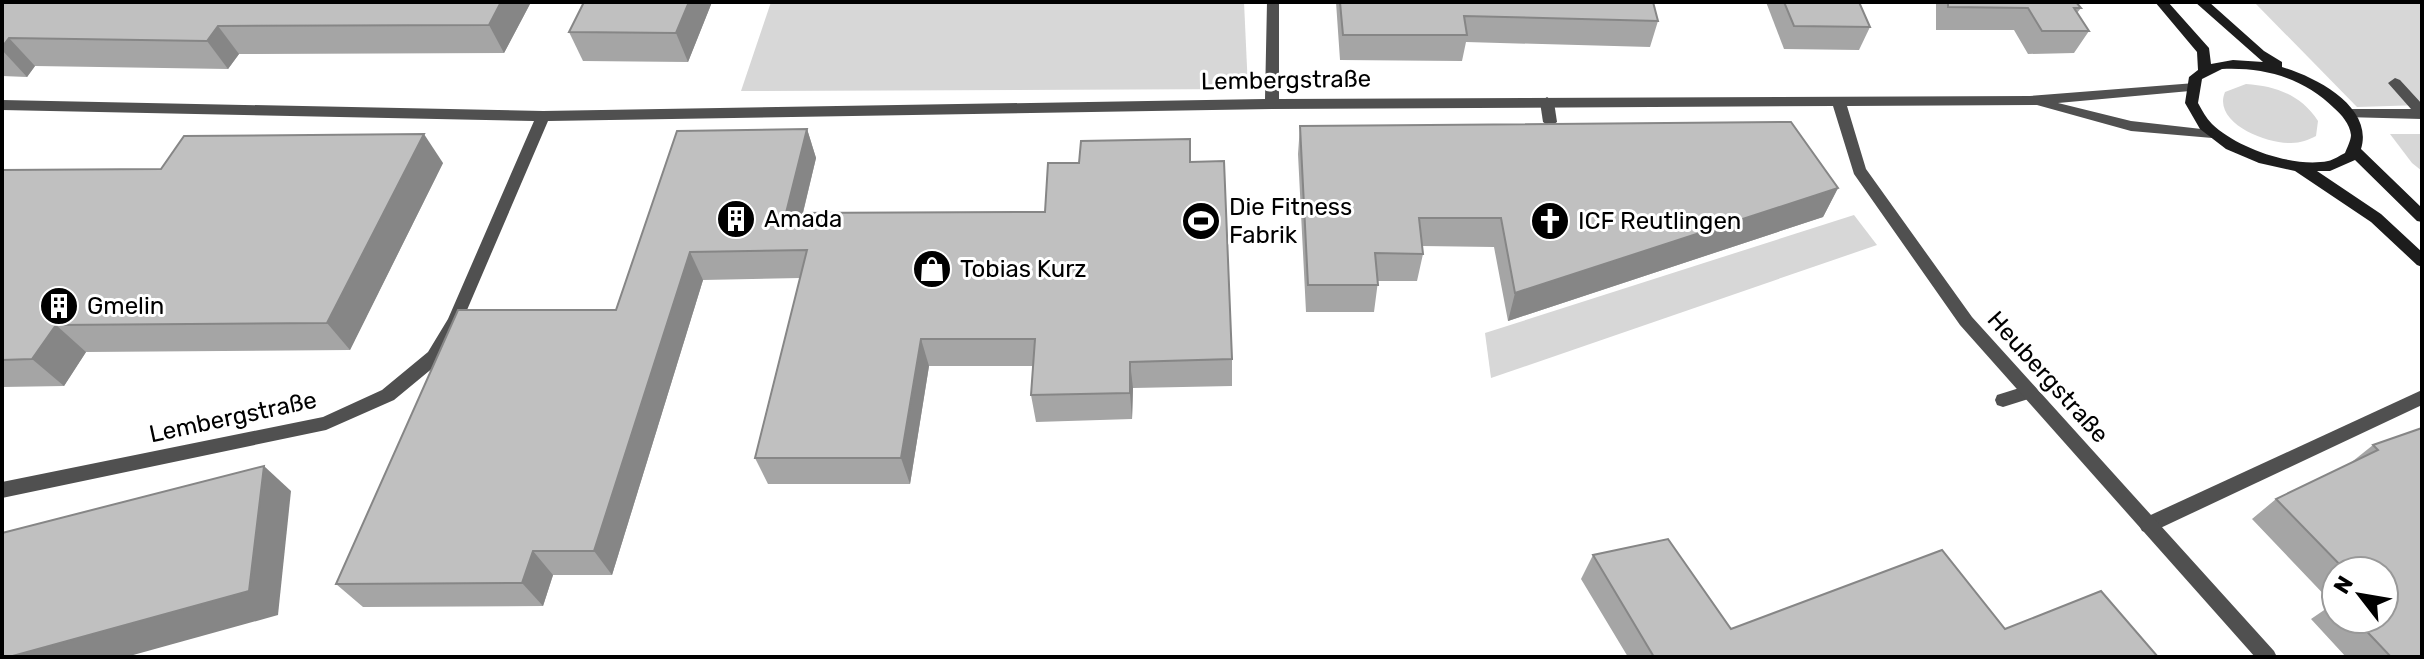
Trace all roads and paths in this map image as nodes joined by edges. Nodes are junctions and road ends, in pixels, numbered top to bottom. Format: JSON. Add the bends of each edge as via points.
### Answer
{"nodes":[{"id":1,"x":1273,"y":2,"type":"edge"},
{"id":2,"x":2161,"y":2,"type":"edge"},
{"id":3,"x":2201,"y":2,"type":"edge"},
{"id":4,"x":2205,"y":70,"type":"junction"},
{"id":5,"x":2295,"y":76,"type":"junction"},
{"id":6,"x":2395,"y":83,"type":"dead end"},
{"id":7,"x":2190,"y":86,"type":"junction"},
{"id":8,"x":1838,"y":100,"type":"junction"},
{"id":9,"x":2030,"y":101,"type":"junction"},
{"id":10,"x":1547,"y":102,"type":"junction"},
{"id":11,"x":1272,"y":104,"type":"junction"},
{"id":12,"x":2,"y":105,"type":"edge"},
{"id":13,"x":2422,"y":113,"type":"edge"},
{"id":14,"x":2349,"y":114,"type":"junction"},
{"id":15,"x":543,"y":116,"type":"junction"},
{"id":16,"x":1550,"y":122,"type":"edge"},
{"id":17,"x":2219,"y":136,"type":"junction"},
{"id":18,"x":2355,"y":152,"type":"junction"},
{"id":19,"x":2301,"y":168,"type":"junction"},
{"id":20,"x":2422,"y":217,"type":"edge"},
{"id":21,"x":2422,"y":261,"type":"edge"},
{"id":22,"x":2029,"y":392,"type":"junction"},
{"id":23,"x":2422,"y":397,"type":"edge"},
{"id":24,"x":2003,"y":400,"type":"dead end"},
{"id":25,"x":2,"y":490,"type":"edge"},
{"id":26,"x":2148,"y":525,"type":"junction"},
{"id":27,"x":2267,"y":657,"type":"edge"}],
"edges":[{"from":1,"to":11,"type":"street"},
{"from":2,"to":4,"type":"main road","via":[[2204,51]]},
{"from":3,"to":5,"type":"main road","via":[[2259,54]]},
{"from":4,"to":5,"type":"main road","via":[[2253,65]]},
{"from":4,"to":7,"type":"main road"},
{"from":5,"to":14,"type":"main road"},
{"from":6,"to":13,"type":"street"},
{"from":7,"to":9,"type":"street","name":"Lembergstraße"},
{"from":7,"to":17,"type":"main road","via":[[2193,106]]},
{"from":8,"to":9,"type":"street","name":"Lembergstraße"},
{"from":8,"to":10,"type":"street","name":"Lembergstraße"},
{"from":8,"to":22,"type":"street","name":"Heubergstraße","via":[[1859,170],[1966,321]]},
{"from":9,"to":17,"type":"street","name":"Lembergstraße","via":[[2131,126]]},
{"from":10,"to":11,"type":"street","name":"Lembergstraße"},
{"from":10,"to":16,"type":"street"},
{"from":11,"to":15,"type":"street","name":"Lembergstraße"},
{"from":12,"to":15,"type":"street","name":"Lembergstraße"},
{"from":13,"to":14,"type":"street"},
{"from":14,"to":18,"type":"main road","via":[[2358,140]]},
{"from":15,"to":25,"type":"street","name":"Lembergstraße","via":[[455,320],[434,357],[388,395],[326,423]]},
{"from":17,"to":19,"type":"main road","via":[[2264,159]]},
{"from":18,"to":19,"type":"main road","via":[[2333,165]]},
{"from":18,"to":20,"type":"main road"},
{"from":19,"to":21,"type":"main road","via":[[2376,218]]},
{"from":22,"to":24,"type":"street"},
{"from":22,"to":26,"type":"street","name":"Heubergstraße"},
{"from":23,"to":26,"type":"street"},
{"from":26,"to":27,"type":"street","name":"Heubergstraße"}]}
